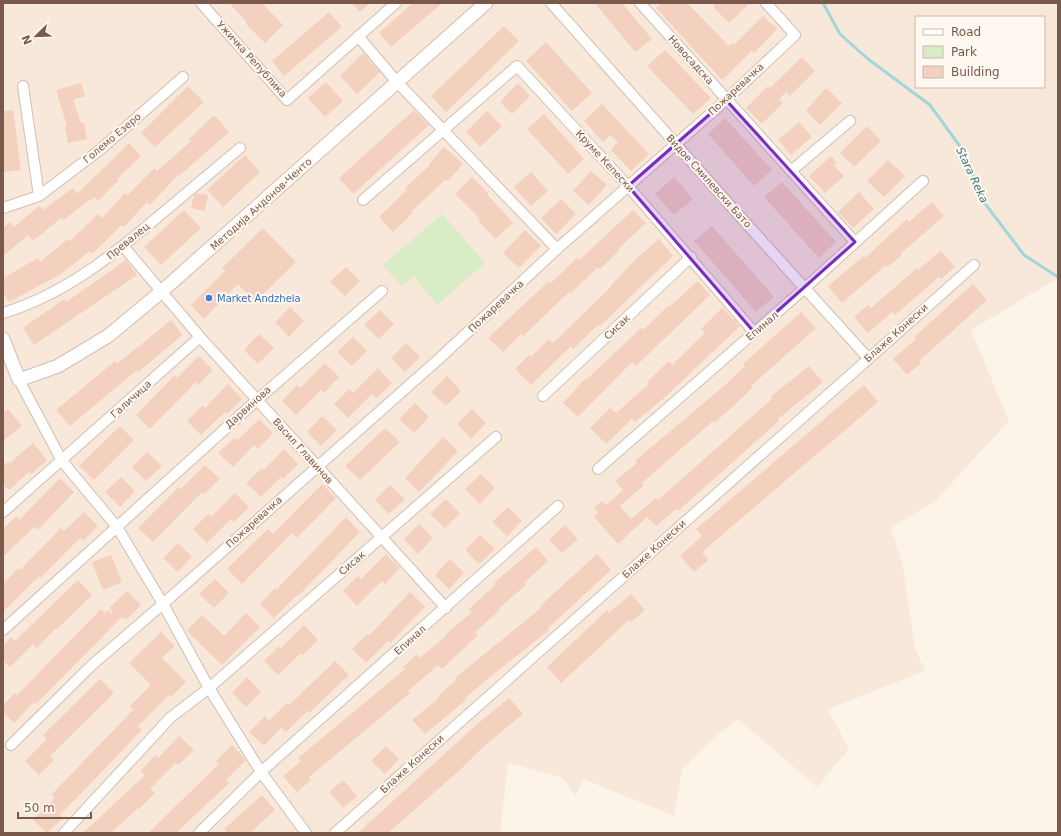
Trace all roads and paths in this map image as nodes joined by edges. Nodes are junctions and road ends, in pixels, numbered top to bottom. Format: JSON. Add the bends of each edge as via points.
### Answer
{"nodes":[{"id":1,"x":201,"y":3,"type":"edge"},
{"id":2,"x":396,"y":3,"type":"edge"},
{"id":3,"x":486,"y":3,"type":"edge"},
{"id":4,"x":551,"y":3,"type":"edge"},
{"id":5,"x":640,"y":3,"type":"edge"},
{"id":6,"x":766,"y":3,"type":"edge"},
{"id":7,"x":358,"y":36,"type":"junction"},
{"id":8,"x":183,"y":77,"type":"dead end"},
{"id":9,"x":398,"y":82,"type":"junction"},
{"id":10,"x":24,"y":86,"type":"dead end"},
{"id":11,"x":726,"y":100,"type":"junction"},
{"id":12,"x":850,"y":120,"type":"dead end"},
{"id":13,"x":444,"y":130,"type":"junction"},
{"id":14,"x":675,"y":144,"type":"junction"},
{"id":15,"x":240,"y":148,"type":"dead end"},
{"id":16,"x":791,"y":171,"type":"junction"},
{"id":17,"x":923,"y":181,"type":"dead end"},
{"id":18,"x":628,"y":186,"type":"junction"},
{"id":19,"x":39,"y":196,"type":"junction"},
{"id":20,"x":363,"y":200,"type":"dead end"},
{"id":21,"x":3,"y":208,"type":"edge"},
{"id":22,"x":855,"y":242,"type":"junction"},
{"id":23,"x":123,"y":246,"type":"junction"},
{"id":24,"x":557,"y":249,"type":"junction"},
{"id":25,"x":691,"y":257,"type":"junction"},
{"id":26,"x":974,"y":265,"type":"dead end"},
{"id":27,"x":805,"y":288,"type":"junction"},
{"id":28,"x":382,"y":291,"type":"dead end"},
{"id":29,"x":162,"y":292,"type":"junction"},
{"id":30,"x":3,"y":313,"type":"edge"},
{"id":31,"x":754,"y":332,"type":"junction"},
{"id":32,"x":200,"y":337,"type":"junction"},
{"id":33,"x":3,"y":339,"type":"edge"},
{"id":34,"x":868,"y":358,"type":"junction"},
{"id":35,"x":19,"y":380,"type":"junction"},
{"id":36,"x":543,"y":396,"type":"dead end"},
{"id":37,"x":257,"y":400,"type":"junction"},
{"id":38,"x":496,"y":437,"type":"dead end"},
{"id":39,"x":62,"y":461,"type":"junction"},
{"id":40,"x":317,"y":466,"type":"junction"},
{"id":41,"x":598,"y":469,"type":"dead end"},
{"id":42,"x":558,"y":506,"type":"dead end"},
{"id":43,"x":3,"y":512,"type":"edge"},
{"id":44,"x":117,"y":526,"type":"junction"},
{"id":45,"x":381,"y":537,"type":"junction"},
{"id":46,"x":163,"y":604,"type":"junction"},
{"id":47,"x":446,"y":608,"type":"junction"},
{"id":48,"x":3,"y":630,"type":"edge"},
{"id":49,"x":209,"y":688,"type":"junction"},
{"id":50,"x":11,"y":746,"type":"dead end"},
{"id":51,"x":261,"y":772,"type":"junction"},
{"id":52,"x":64,"y":833,"type":"edge"},
{"id":53,"x":199,"y":833,"type":"edge"},
{"id":54,"x":306,"y":833,"type":"edge"},
{"id":55,"x":335,"y":833,"type":"edge"}],
"edges":[{"from":1,"to":7,"type":"street","name":"Ужичка Република","via":[[287,100]]},
{"from":2,"to":7,"type":"street","name":"Ужичка Република"},
{"from":3,"to":9,"type":"street","name":"Методија Андонов-Ченто"},
{"from":4,"to":14,"type":"street","name":"Видое Смилевски Бато"},
{"from":5,"to":11,"type":"street","name":"Новосадска"},
{"from":6,"to":11,"type":"street","name":"Пожаревачка","via":[[795,34]]},
{"from":7,"to":9,"type":"street"},
{"from":8,"to":19,"type":"street","name":"Големо Езеро","via":[[101,149]]},
{"from":9,"to":13,"type":"street"},
{"from":9,"to":29,"type":"street","name":"Методија Андонов-Ченто"},
{"from":10,"to":19,"type":"street"},
{"from":11,"to":14,"type":"street","name":"Пожаревачка"},
{"from":11,"to":16,"type":"street","name":"Новосадска"},
{"from":12,"to":16,"type":"street"},
{"from":13,"to":18,"type":"street","name":"Круме Кепески","via":[[517,66]]},
{"from":13,"to":20,"type":"street","name":"Круме Кепески"},
{"from":13,"to":24,"type":"street"},
{"from":14,"to":18,"type":"street","name":"Пожаревачка"},
{"from":14,"to":27,"type":"street","name":"Видое Смилевски Бато"},
{"from":15,"to":23,"type":"street","name":"Превалец"},
{"from":16,"to":22,"type":"street","name":"Новосадска"},
{"from":17,"to":22,"type":"street","name":"Епинал"},
{"from":18,"to":24,"type":"street","name":"Пожаревачка"},
{"from":18,"to":25,"type":"street","name":"Круме Кепески"},
{"from":19,"to":21,"type":"street","name":"Големо Езеро"},
{"from":22,"to":27,"type":"street","name":"Епинал"},
{"from":23,"to":29,"type":"street","name":"Васил Главинов"},
{"from":23,"to":30,"type":"street","name":"Превалец","via":[[86,274],[52,294]]},
{"from":24,"to":40,"type":"street","name":"Пожаревачка","via":[[441,357]]},
{"from":25,"to":31,"type":"street","name":"Круме Кепески"},
{"from":25,"to":36,"type":"street","name":"Сисак"},
{"from":26,"to":34,"type":"street","name":"Блаже Конески"},
{"from":27,"to":31,"type":"street","name":"Епинал"},
{"from":27,"to":34,"type":"street","name":"Видое Смилевски Бато"},
{"from":28,"to":37,"type":"street","name":"Дарвинова"},
{"from":29,"to":32,"type":"street","name":"Васил Главинов"},
{"from":29,"to":35,"type":"street","name":"Методија Андонов-Ченто","via":[[108,336],[58,366]]},
{"from":31,"to":41,"type":"street","name":"Епинал"},
{"from":32,"to":37,"type":"street","name":"Васил Главинов"},
{"from":32,"to":39,"type":"street","name":"Галичица"},
{"from":33,"to":35,"type":"street"},
{"from":34,"to":55,"type":"street","name":"Блаже Конески"},
{"from":35,"to":39,"type":"street"},
{"from":37,"to":40,"type":"street","name":"Васил Главинов"},
{"from":37,"to":44,"type":"street","name":"Дарвинова"},
{"from":38,"to":45,"type":"street","name":"Сисак"},
{"from":39,"to":43,"type":"street","name":"Галичица"},
{"from":39,"to":44,"type":"street"},
{"from":40,"to":45,"type":"street","name":"Васил Главинов"},
{"from":40,"to":46,"type":"street","name":"Пожаревачка"},
{"from":42,"to":47,"type":"street","name":"Епинал"},
{"from":44,"to":46,"type":"street"},
{"from":44,"to":48,"type":"street","name":"Дарвинова"},
{"from":45,"to":47,"type":"street","name":"Васил Главинов"},
{"from":45,"to":49,"type":"street","name":"Сисак"},
{"from":46,"to":49,"type":"street"},
{"from":46,"to":50,"type":"street","name":"Пожаревачка","via":[[92,665]]},
{"from":47,"to":51,"type":"street","name":"Епинал"},
{"from":49,"to":51,"type":"street"},
{"from":49,"to":52,"type":"street","name":"Сисак","via":[[170,718]]},
{"from":51,"to":53,"type":"street","name":"Епинал"},
{"from":51,"to":54,"type":"street"}]}
